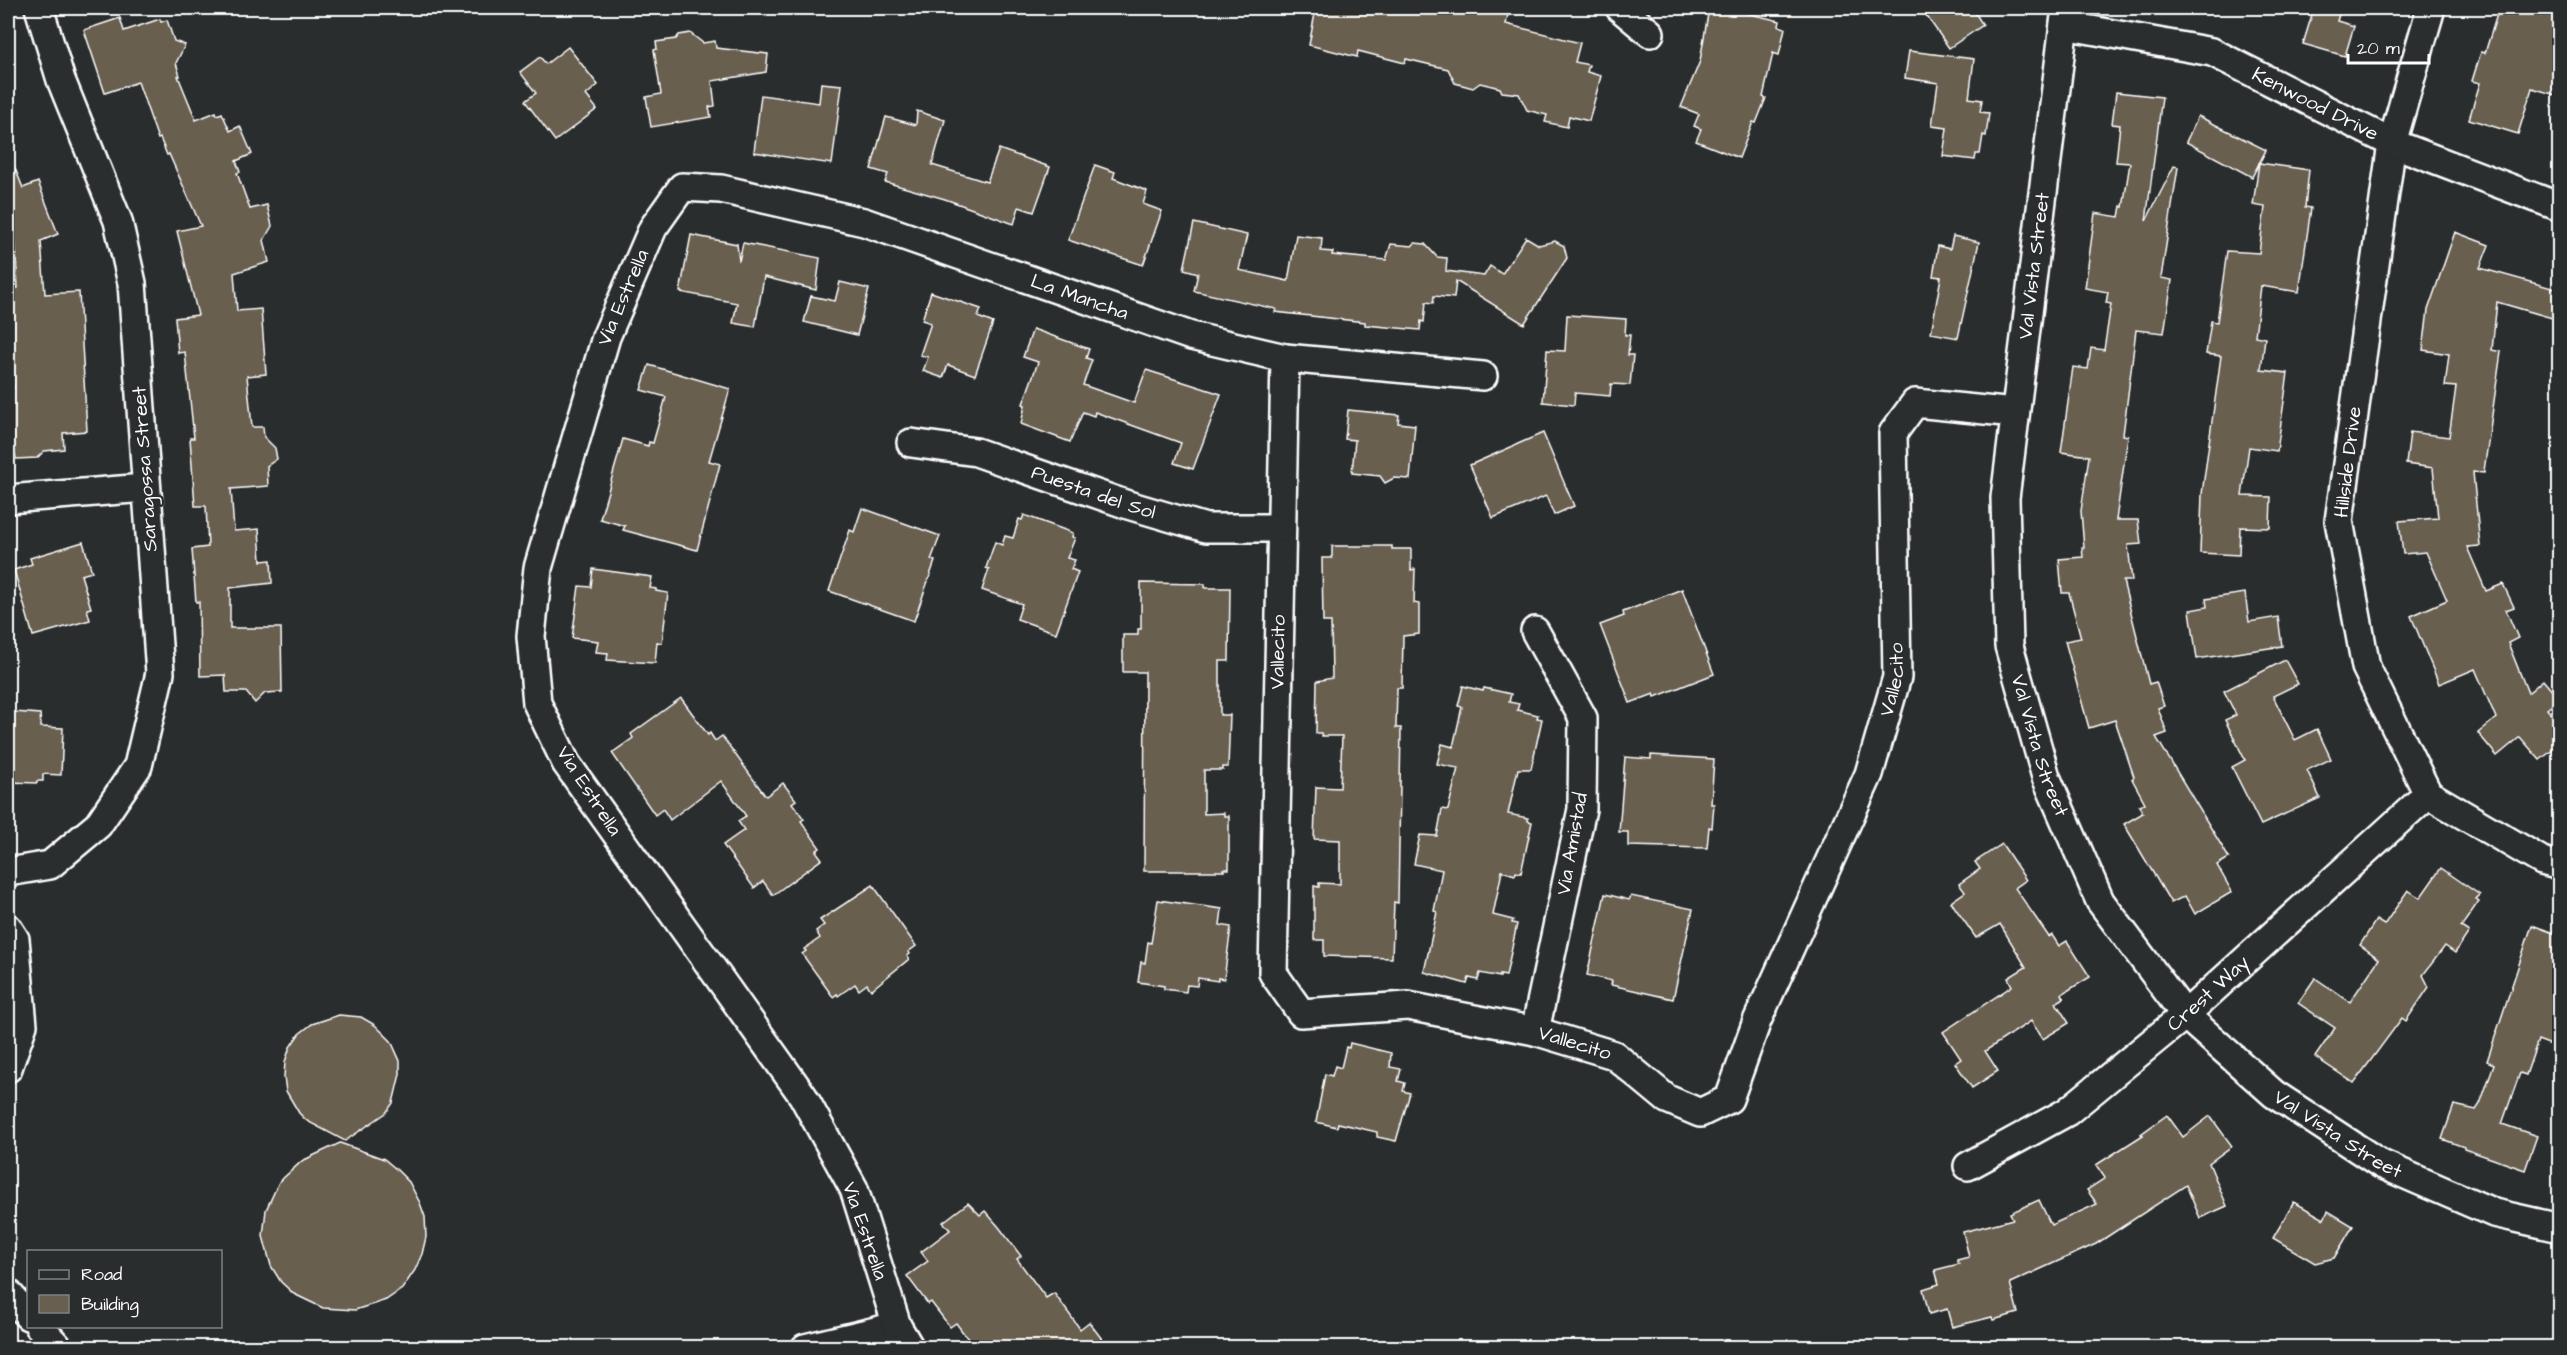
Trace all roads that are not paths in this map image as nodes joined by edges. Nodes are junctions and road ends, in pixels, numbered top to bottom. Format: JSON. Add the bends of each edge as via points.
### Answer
{"nodes":[{"id":1,"x":39,"y":8,"type":"edge"},
{"id":2,"x":1620,"y":8,"type":"edge"},
{"id":3,"x":2431,"y":8,"type":"edge"},
{"id":4,"x":2065,"y":16,"type":"edge"},
{"id":5,"x":1650,"y":33,"type":"dead end"},
{"id":6,"x":2392,"y":143,"type":"junction"},
{"id":7,"x":682,"y":187,"type":"joint"},
{"id":8,"x":2559,"y":207,"type":"edge"},
{"id":9,"x":1285,"y":358,"type":"junction"},
{"id":10,"x":1483,"y":376,"type":"dead end"},
{"id":11,"x":2015,"y":413,"type":"junction"},
{"id":12,"x":911,"y":443,"type":"dead end"},
{"id":13,"x":145,"y":488,"type":"junction"},
{"id":14,"x":8,"y":499,"type":"edge"},
{"id":15,"x":1280,"y":528,"type":"junction"},
{"id":16,"x":1535,"y":631,"type":"dead end"},
{"id":17,"x":2428,"y":794,"type":"junction"},
{"id":18,"x":2559,"y":866,"type":"edge"},
{"id":19,"x":8,"y":872,"type":"edge"},
{"id":20,"x":8,"y":928,"type":"edge"},
{"id":21,"x":2185,"y":1015,"type":"junction"},
{"id":22,"x":1535,"y":1031,"type":"junction"},
{"id":23,"x":8,"y":1068,"type":"edge"},
{"id":24,"x":1968,"y":1166,"type":"dead end"},
{"id":25,"x":2559,"y":1228,"type":"edge"},
{"id":26,"x":8,"y":1293,"type":"edge"},
{"id":27,"x":27,"y":1315,"type":"edge"},
{"id":28,"x":41,"y":1328,"type":"edge"},
{"id":29,"x":903,"y":1337,"type":"edge"},
{"id":30,"x":59,"y":1347,"type":"edge"},
{"id":31,"x":806,"y":1347,"type":"edge"}],
"edges":[{"from":1,"to":13,"type":"street","name":"Saragossa Street","via":[[61,80],[118,221],[132,284]]},
{"from":2,"to":5,"type":"street"},
{"from":3,"to":6,"type":"street","name":"Hillside Drive"},
{"from":4,"to":6,"type":"street","name":"Kenwood Drive","via":[[2212,52]]},
{"from":4,"to":11,"type":"street","name":"Val Vista Street"},
{"from":6,"to":8,"type":"street","name":"Kenwood Drive"},
{"from":6,"to":17,"type":"street","name":"Hillside Drive","via":[[2339,521],[2366,667]]},
{"from":7,"to":9,"type":"street","name":"La Mancha","via":[[721,189],[864,222],[1191,336]]},
{"from":7,"to":29,"type":"street","name":"Via Estrella","via":[[653,228],[606,337],[538,568],[531,636],[537,703],[566,762],[803,1096],[854,1189]]},
{"from":9,"to":10,"type":"street","name":"La Mancha"},
{"from":9,"to":15,"type":"street","name":"Vallecito"},
{"from":11,"to":21,"type":"street","name":"Val Vista Street","via":[[2005,498],[2009,646],[2046,777],[2100,901]]},
{"from":11,"to":22,"type":"street","name":"Vallecito","via":[[1915,403],[1893,433],[1896,678],[1869,774],[1757,1021],[1729,1100],[1700,1113],[1667,1099],[1614,1055]]},
{"from":12,"to":15,"type":"street","name":"Puesta del Sol","via":[[976,452],[1206,528]]},
{"from":13,"to":14,"type":"street"},
{"from":13,"to":19,"type":"street","name":"Saragossa Street","via":[[160,673],[138,766],[98,825],[50,865]]},
{"from":15,"to":22,"type":"street","name":"Vallecito","via":[[1273,973],[1301,1013],[1408,1006]]},
{"from":16,"to":22,"type":"street","name":"Via Amistad","via":[[1582,718],[1582,809]]},
{"from":17,"to":18,"type":"street","via":[[2542,861]]},
{"from":17,"to":21,"type":"street","name":"Crest Way"},
{"from":20,"to":23,"type":"street","via":[[15,939],[23,1025]]},
{"from":21,"to":24,"type":"street","name":"Crest Way","via":[[2067,1112]]},
{"from":21,"to":25,"type":"street","name":"Val Vista Street","via":[[2274,1094],[2381,1164],[2494,1213]]},
{"from":26,"to":27,"type":"street"},
{"from":28,"to":30,"type":"street"},
{"from":29,"to":31,"type":"street"}]}
